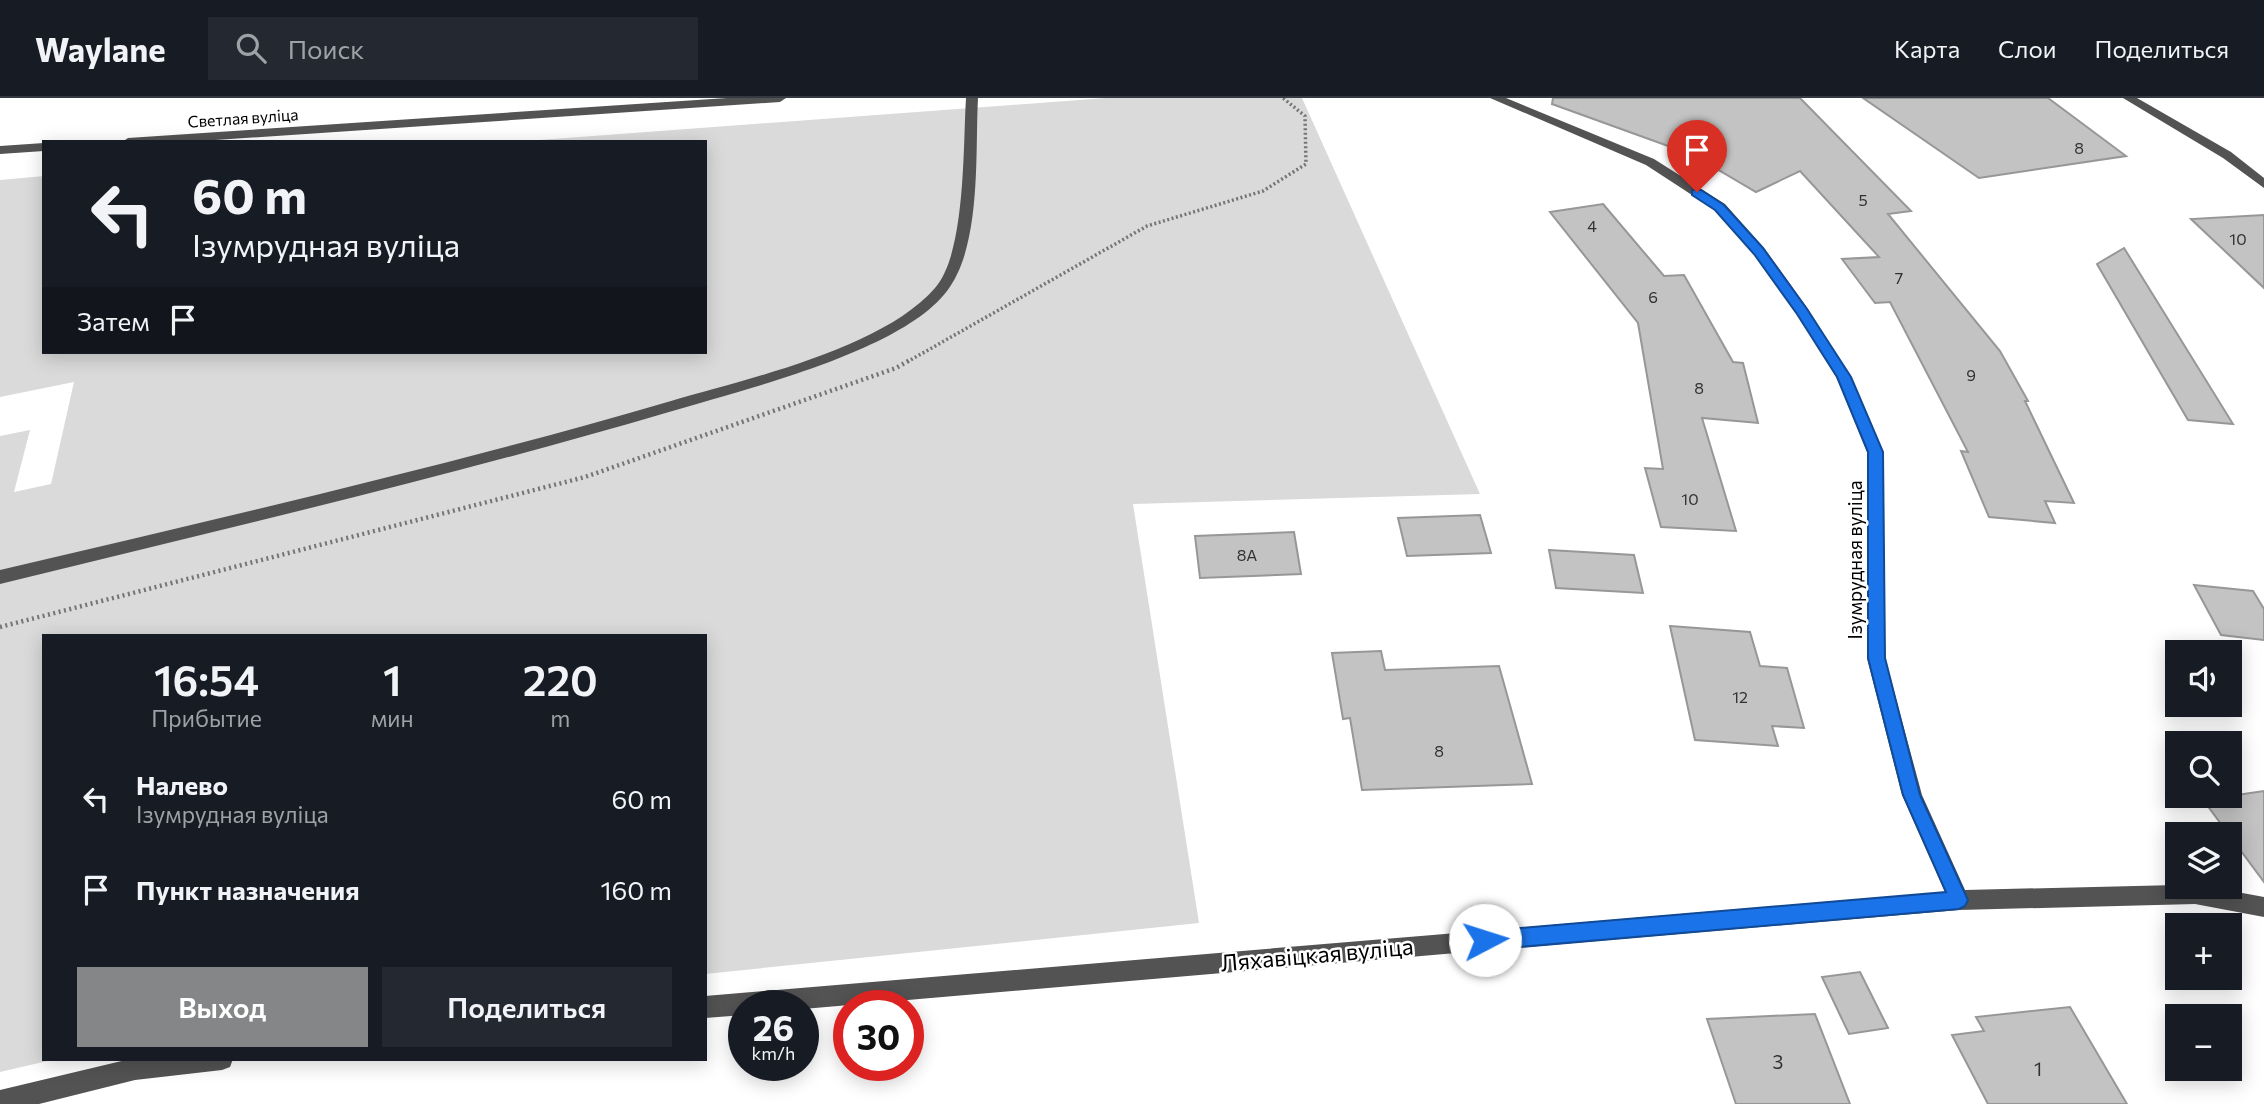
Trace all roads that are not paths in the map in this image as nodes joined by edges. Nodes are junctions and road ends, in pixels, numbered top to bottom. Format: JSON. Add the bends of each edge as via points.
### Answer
{"nodes":[{"id":1,"x":780,"y":98,"type":"edge"},
{"id":2,"x":972,"y":98,"type":"edge"},
{"id":3,"x":1496,"y":98,"type":"edge"},
{"id":4,"x":2129,"y":98,"type":"edge"},
{"id":5,"x":158,"y":140,"type":"edge"},
{"id":6,"x":42,"y":147,"type":"edge"},
{"id":7,"x":0,"y":150,"type":"edge"},
{"id":8,"x":2264,"y":184,"type":"edge"},
{"id":9,"x":0,"y":577,"type":"edge"},
{"id":10,"x":1959,"y":900,"type":"junction"},
{"id":11,"x":2264,"y":907,"type":"edge"},
{"id":12,"x":707,"y":1007,"type":"edge"},
{"id":13,"x":205,"y":1061,"type":"edge"},
{"id":14,"x":0,"y":1102,"type":"edge"}],
"edges":[{"from":1,"to":5,"type":"street","name":"Светлая вуліца"},
{"from":2,"to":9,"type":"street","via":[[957,261],[942,289],[913,315],[871,338],[790,370],[565,438]]},
{"from":3,"to":10,"type":"street","name":"Ізумрудная вуліца","via":[[1650,162],[1720,208],[1759,251],[1844,377],[1875,452],[1877,658],[1912,795]]},
{"from":4,"to":8,"type":"street","via":[[2227,155]]},
{"from":6,"to":7,"type":"street"},
{"from":10,"to":11,"type":"street","name":"Ляхавіцкая вуліца","via":[[2195,894]]},
{"from":10,"to":12,"type":"street","name":"Ляхавіцкая вуліца"},
{"from":13,"to":14,"type":"street","via":[[135,1069]]}]}
